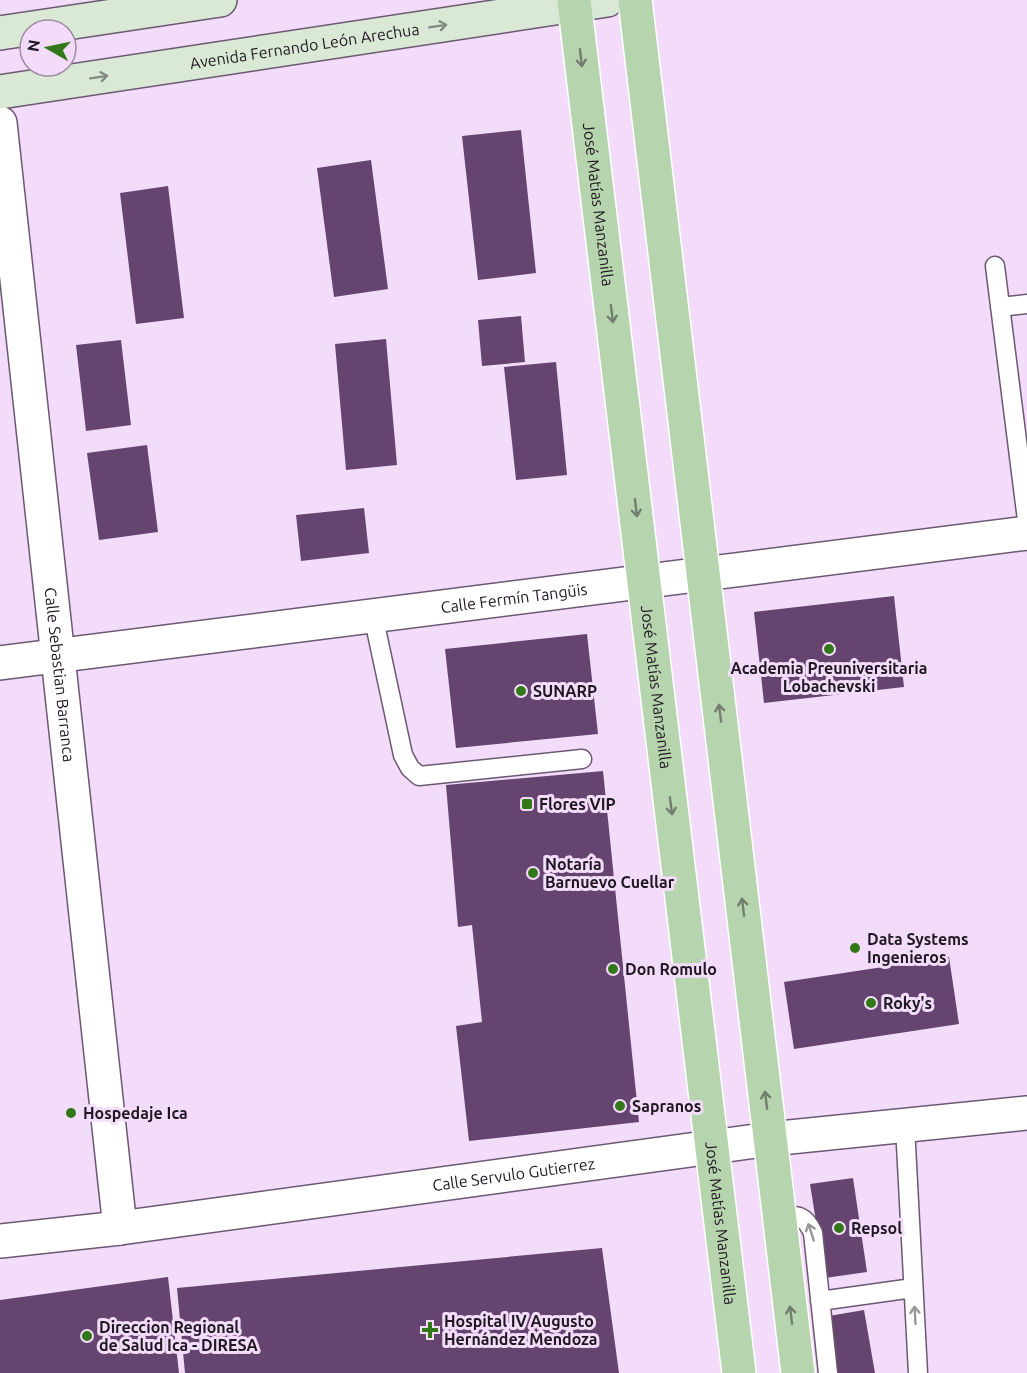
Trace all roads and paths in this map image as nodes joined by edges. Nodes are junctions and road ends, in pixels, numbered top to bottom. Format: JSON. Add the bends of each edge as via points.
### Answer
{"nodes":[{"id":1,"x":220,"y":0,"type":"edge"},
{"id":2,"x":607,"y":0,"type":"edge"},
{"id":3,"x":635,"y":0,"type":"edge"},
{"id":4,"x":575,"y":3,"type":"edge"},
{"id":5,"x":0,"y":33,"type":"edge"},
{"id":6,"x":0,"y":92,"type":"edge"},
{"id":7,"x":0,"y":123,"type":"edge"},
{"id":8,"x":995,"y":266,"type":"dead end"},
{"id":9,"x":1027,"y":304,"type":"edge"},
{"id":10,"x":1000,"y":307,"type":"junction"},
{"id":11,"x":1027,"y":520,"type":"edge"},
{"id":12,"x":1027,"y":533,"type":"edge"},
{"id":13,"x":704,"y":574,"type":"junction"},
{"id":14,"x":644,"y":581,"type":"junction"},
{"id":15,"x":374,"y":615,"type":"junction"},
{"id":16,"x":58,"y":655,"type":"junction"},
{"id":17,"x":0,"y":663,"type":"edge"},
{"id":18,"x":582,"y":759,"type":"dead end"},
{"id":19,"x":1027,"y":1113,"type":"edge"},
{"id":20,"x":905,"y":1126,"type":"junction"},
{"id":21,"x":770,"y":1139,"type":"junction"},
{"id":22,"x":712,"y":1148,"type":"junction"},
{"id":23,"x":780,"y":1216,"type":"junction"},
{"id":24,"x":120,"y":1228,"type":"junction"},
{"id":25,"x":0,"y":1241,"type":"edge"},
{"id":26,"x":913,"y":1288,"type":"junction"},
{"id":27,"x":820,"y":1301,"type":"junction"},
{"id":28,"x":739,"y":1373,"type":"edge"},
{"id":29,"x":798,"y":1373,"type":"edge"},
{"id":30,"x":828,"y":1373,"type":"edge"},
{"id":31,"x":918,"y":1373,"type":"edge"}],
"edges":[{"from":1,"to":5,"type":"main road"},
{"from":2,"to":4,"type":"main road","name":"Avenida Fernando León Arechua"},
{"from":3,"to":13,"type":"main road"},
{"from":6,"to":4,"type":"main road","name":"Avenida Fernando León Arechua","one_way":true},
{"from":4,"to":14,"type":"main road","name":"José Matías Manzanilla","one_way":true},
{"from":7,"to":16,"type":"street","name":"Calle Sebastian Barranca"},
{"from":8,"to":10,"type":"lane"},
{"from":9,"to":10,"type":"lane"},
{"from":10,"to":11,"type":"lane"},
{"from":12,"to":13,"type":"street","name":"Calle Fermín Tangüis"},
{"from":13,"to":14,"type":"street","name":"Calle Fermín Tangüis"},
{"from":21,"to":13,"type":"main road","one_way":true},
{"from":14,"to":15,"type":"street","name":"Calle Fermín Tangüis"},
{"from":14,"to":22,"type":"main road","name":"José Matías Manzanilla","one_way":true},
{"from":15,"to":16,"type":"street","name":"Calle Fermín Tangüis"},
{"from":15,"to":18,"type":"lane","via":[[403,755],[419,776]]},
{"from":16,"to":17,"type":"street","name":"Calle Fermín Tangüis"},
{"from":16,"to":24,"type":"street","name":"Calle Sebastian Barranca"},
{"from":19,"to":20,"type":"street","name":"Calle Servulo Gutierrez"},
{"from":20,"to":21,"type":"street","name":"Calle Servulo Gutierrez"},
{"from":20,"to":26,"type":"lane"},
{"from":21,"to":22,"type":"street","name":"Calle Servulo Gutierrez"},
{"from":21,"to":23,"type":"main road"},
{"from":22,"to":24,"type":"street","name":"Calle Servulo Gutierrez"},
{"from":22,"to":28,"type":"main road","name":"José Matías Manzanilla"},
{"from":27,"to":23,"type":"lane","one_way":true,"via":[[813,1233],[799,1215]]},
{"from":29,"to":23,"type":"main road","one_way":true},
{"from":24,"to":25,"type":"street","name":"Calle Servulo Gutierrez"},
{"from":26,"to":27,"type":"lane"},
{"from":31,"to":26,"type":"lane","one_way":true},
{"from":27,"to":30,"type":"lane"}]}
